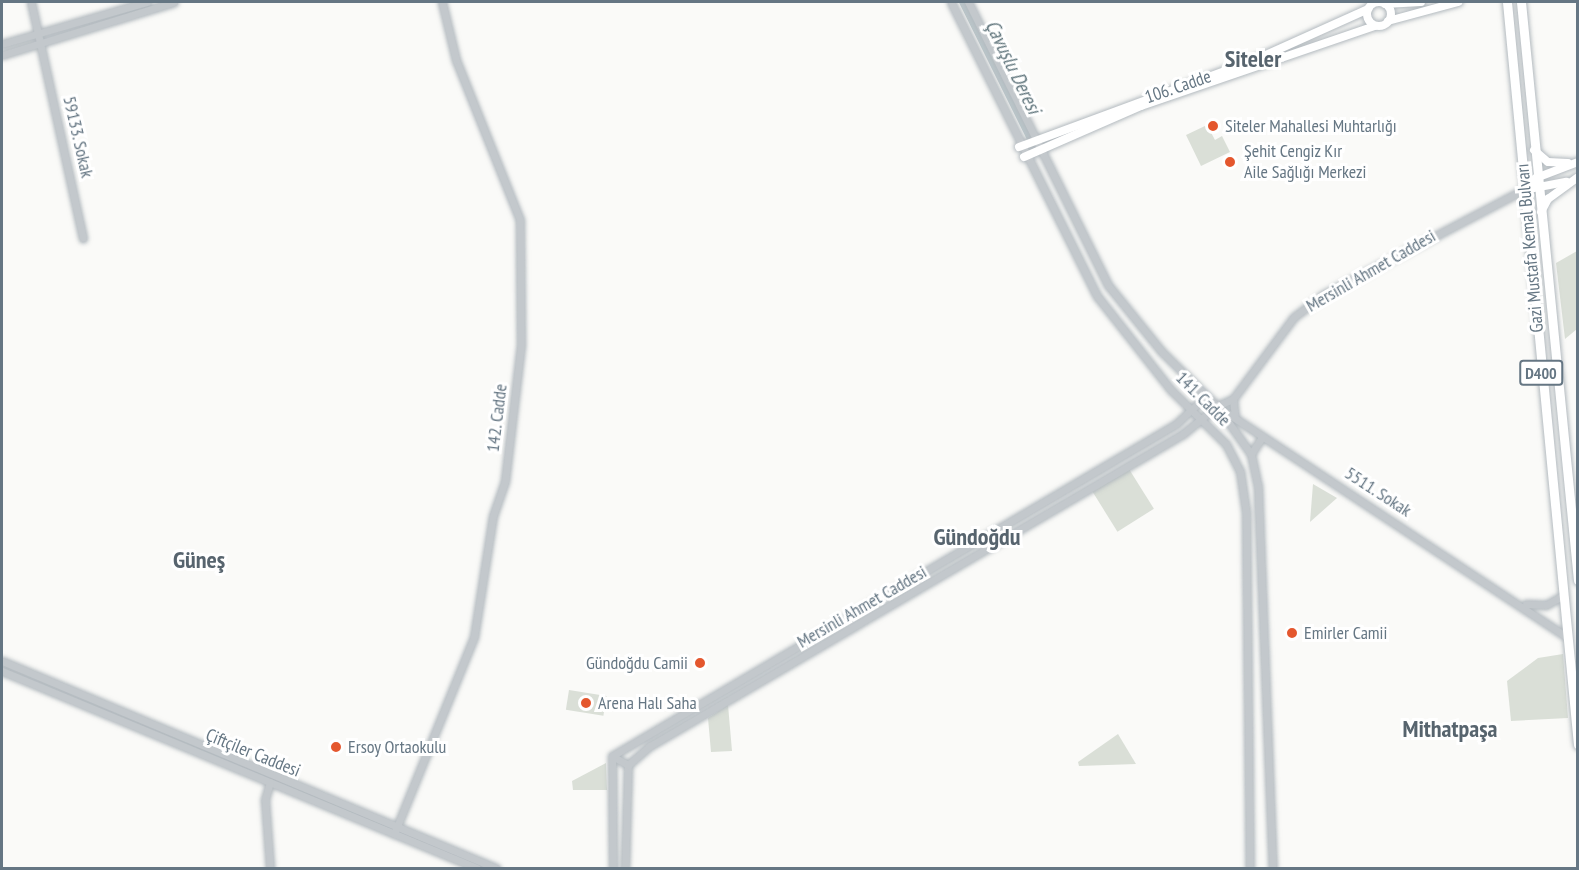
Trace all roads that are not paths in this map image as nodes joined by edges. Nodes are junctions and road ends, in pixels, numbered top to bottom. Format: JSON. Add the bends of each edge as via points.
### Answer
{"nodes":[{"id":1,"x":31,"y":2,"type":"edge"},
{"id":2,"x":147,"y":2,"type":"edge"},
{"id":3,"x":174,"y":2,"type":"edge"},
{"id":4,"x":441,"y":2,"type":"edge"},
{"id":5,"x":951,"y":2,"type":"edge"},
{"id":6,"x":968,"y":2,"type":"edge"},
{"id":7,"x":1360,"y":2,"type":"edge"},
{"id":8,"x":1421,"y":2,"type":"edge"},
{"id":9,"x":1458,"y":2,"type":"edge"},
{"id":10,"x":1507,"y":2,"type":"edge"},
{"id":11,"x":1521,"y":2,"type":"edge"},
{"id":12,"x":1382,"y":3,"type":"edge"},
{"id":13,"x":1367,"y":12,"type":"junction"},
{"id":14,"x":1388,"y":21,"type":"junction"},
{"id":15,"x":1375,"y":26,"type":"junction"},
{"id":16,"x":39,"y":34,"type":"junction"},
{"id":17,"x":2,"y":44,"type":"edge"},
{"id":18,"x":42,"y":44,"type":"junction"},
{"id":19,"x":990,"y":48,"type":"junction"},
{"id":20,"x":975,"y":53,"type":"junction"},
{"id":21,"x":2,"y":56,"type":"edge"},
{"id":22,"x":1034,"y":140,"type":"junction"},
{"id":23,"x":1021,"y":146,"type":"junction"},
{"id":24,"x":1039,"y":148,"type":"junction"},
{"id":25,"x":1533,"y":149,"type":"junction"},
{"id":26,"x":1026,"y":156,"type":"junction"},
{"id":27,"x":1576,"y":162,"type":"edge"},
{"id":28,"x":1577,"y":178,"type":"edge"},
{"id":29,"x":1537,"y":183,"type":"junction"},
{"id":30,"x":1525,"y":189,"type":"junction"},
{"id":31,"x":1539,"y":216,"type":"junction"},
{"id":32,"x":83,"y":237,"type":"dead end"},
{"id":33,"x":1206,"y":396,"type":"junction"},
{"id":34,"x":1233,"y":399,"type":"junction"},
{"id":35,"x":1216,"y":406,"type":"junction"},
{"id":36,"x":1192,"y":409,"type":"junction"},
{"id":37,"x":1235,"y":417,"type":"junction"},
{"id":38,"x":1204,"y":419,"type":"junction"},
{"id":39,"x":1262,"y":437,"type":"junction"},
{"id":40,"x":1251,"y":454,"type":"junction"},
{"id":41,"x":1578,"y":580,"type":"edge"},
{"id":42,"x":1564,"y":595,"type":"junction"},
{"id":43,"x":1523,"y":603,"type":"junction"},
{"id":44,"x":1567,"y":637,"type":"junction"},
{"id":45,"x":805,"y":640,"type":"junction"},
{"id":46,"x":808,"y":651,"type":"junction"},
{"id":47,"x":2,"y":661,"type":"edge"},
{"id":48,"x":2,"y":671,"type":"edge"},
{"id":49,"x":1578,"y":745,"type":"edge"},
{"id":50,"x":612,"y":756,"type":"junction"},
{"id":51,"x":628,"y":765,"type":"junction"},
{"id":52,"x":270,"y":781,"type":"junction"},
{"id":53,"x":395,"y":831,"type":"junction"},
{"id":54,"x":270,"y":868,"type":"edge"},
{"id":55,"x":477,"y":868,"type":"edge"},
{"id":56,"x":496,"y":868,"type":"edge"},
{"id":57,"x":613,"y":868,"type":"edge"},
{"id":58,"x":625,"y":868,"type":"edge"},
{"id":59,"x":1250,"y":868,"type":"edge"},
{"id":60,"x":1273,"y":868,"type":"edge"}],
"edges":[{"from":1,"to":16,"type":"street","name":"59133. Sokak"},
{"from":2,"to":16,"type":"street"},
{"from":3,"to":18,"type":"street"},
{"from":4,"to":53,"type":"street","name":"142. Cadde","via":[[456,60],[520,220],[521,345],[505,481],[493,516],[474,637]]},
{"from":5,"to":20,"type":"street","name":"141. Cadde"},
{"from":6,"to":19,"type":"street","name":"141. Cadde"},
{"from":7,"to":13,"type":"main road"},
{"from":8,"to":12,"type":"main road"},
{"from":9,"to":14,"type":"main road"},
{"from":10,"to":30,"type":"highway","name":"Gazi Mustafa Kemal Bulvarı","number":"D400"},
{"from":11,"to":25,"type":"highway","name":"Gazi Mustafa Kemal Bulvarı","number":"D400"},
{"from":12,"to":13,"type":"main road","name":"106. Cadde"},
{"from":12,"to":14,"type":"main road"},
{"from":13,"to":15,"type":"main road"},
{"from":13,"to":22,"type":"main road","name":"106. Cadde","via":[[1257,59]]},
{"from":14,"to":15,"type":"main road","name":"106. Cadde"},
{"from":15,"to":24,"type":"main road","name":"106. Cadde","via":[[1141,106]]},
{"from":16,"to":17,"type":"street"},
{"from":16,"to":18,"type":"street","name":"59133. Sokak"},
{"from":18,"to":21,"type":"street"},
{"from":18,"to":32,"type":"street","name":"59133. Sokak"},
{"from":19,"to":20,"type":"street"},
{"from":19,"to":22,"type":"street","name":"141. Cadde"},
{"from":20,"to":23,"type":"street","name":"141. Cadde"},
{"from":22,"to":23,"type":"main road","name":"106. Cadde"},
{"from":22,"to":24,"type":"street","name":"141. Cadde"},
{"from":23,"to":26,"type":"street","name":"141. Cadde"},
{"from":24,"to":26,"type":"main road","name":"106. Cadde"},
{"from":24,"to":33,"type":"street","name":"141. Cadde","via":[[1108,285],[1162,352]]},
{"from":25,"to":27,"type":"main road","via":[[1548,162]]},
{"from":25,"to":29,"type":"highway","name":"Gazi Mustafa Kemal Bulvarı","number":"D400"},
{"from":26,"to":36,"type":"street","name":"141. Cadde","via":[[1106,311]]},
{"from":27,"to":29,"type":"main road","name":"Mersinli Ahmet Caddesi"},
{"from":28,"to":29,"type":"main road"},
{"from":28,"to":31,"type":"main road","via":[[1548,199]]},
{"from":29,"to":30,"type":"main road","name":"Mersinli Ahmet Caddesi"},
{"from":29,"to":31,"type":"highway","name":"Gazi Mustafa Kemal Bulvarı","number":"D400"},
{"from":30,"to":34,"type":"street","name":"Mersinli Ahmet Caddesi","via":[[1323,295],[1294,317]]},
{"from":30,"to":42,"type":"highway","name":"Gazi Mustafa Kemal Bulvarı","number":"D400"},
{"from":31,"to":41,"type":"highway","name":"Gazi Mustafa Kemal Bulvarı","number":"D400"},
{"from":33,"to":35,"type":"street","name":"141. Cadde"},
{"from":33,"to":36,"type":"street","name":"Mersinli Ahmet Caddesi"},
{"from":34,"to":35,"type":"street"},
{"from":34,"to":37,"type":"street"},
{"from":35,"to":37,"type":"street","name":"5511. Sokak"},
{"from":35,"to":38,"type":"street","name":"Mersinli Ahmet Caddesi"},
{"from":35,"to":40,"type":"street","name":"141. Cadde"},
{"from":36,"to":38,"type":"street","name":"141. Cadde"},
{"from":36,"to":45,"type":"street","name":"Mersinli Ahmet Caddesi","via":[[1127,453]]},
{"from":37,"to":39,"type":"street","name":"5511. Sokak"},
{"from":38,"to":46,"type":"street","name":"Mersinli Ahmet Caddesi"},
{"from":38,"to":59,"type":"street","name":"141. Cadde","via":[[1226,444],[1244,488]]},
{"from":39,"to":40,"type":"street"},
{"from":39,"to":43,"type":"street","name":"5511. Sokak"},
{"from":40,"to":60,"type":"street","name":"141. Cadde","via":[[1258,486]]},
{"from":42,"to":43,"type":"street","via":[[1546,605]]},
{"from":42,"to":44,"type":"highway","name":"Gazi Mustafa Kemal Bulvarı","number":"D400"},
{"from":43,"to":44,"type":"street","name":"5511. Sokak"},
{"from":44,"to":49,"type":"highway","name":"Gazi Mustafa Kemal Bulvarı","number":"D400"},
{"from":45,"to":46,"type":"street"},
{"from":45,"to":50,"type":"street","name":"Mersinli Ahmet Caddesi"},
{"from":46,"to":51,"type":"street","name":"Mersinli Ahmet Caddesi","via":[[650,746]]},
{"from":47,"to":52,"type":"street","name":"Çiftçiler Caddesi"},
{"from":48,"to":52,"type":"street","name":"Çiftçiler Caddesi"},
{"from":50,"to":51,"type":"street"},
{"from":50,"to":57,"type":"street"},
{"from":51,"to":58,"type":"street"},
{"from":52,"to":53,"type":"street","name":"Çiftçiler Caddesi"},
{"from":52,"to":54,"type":"street"},
{"from":53,"to":55,"type":"street","name":"Çiftçiler Caddesi"},
{"from":53,"to":56,"type":"street","name":"Çiftçiler Caddesi"}]}
